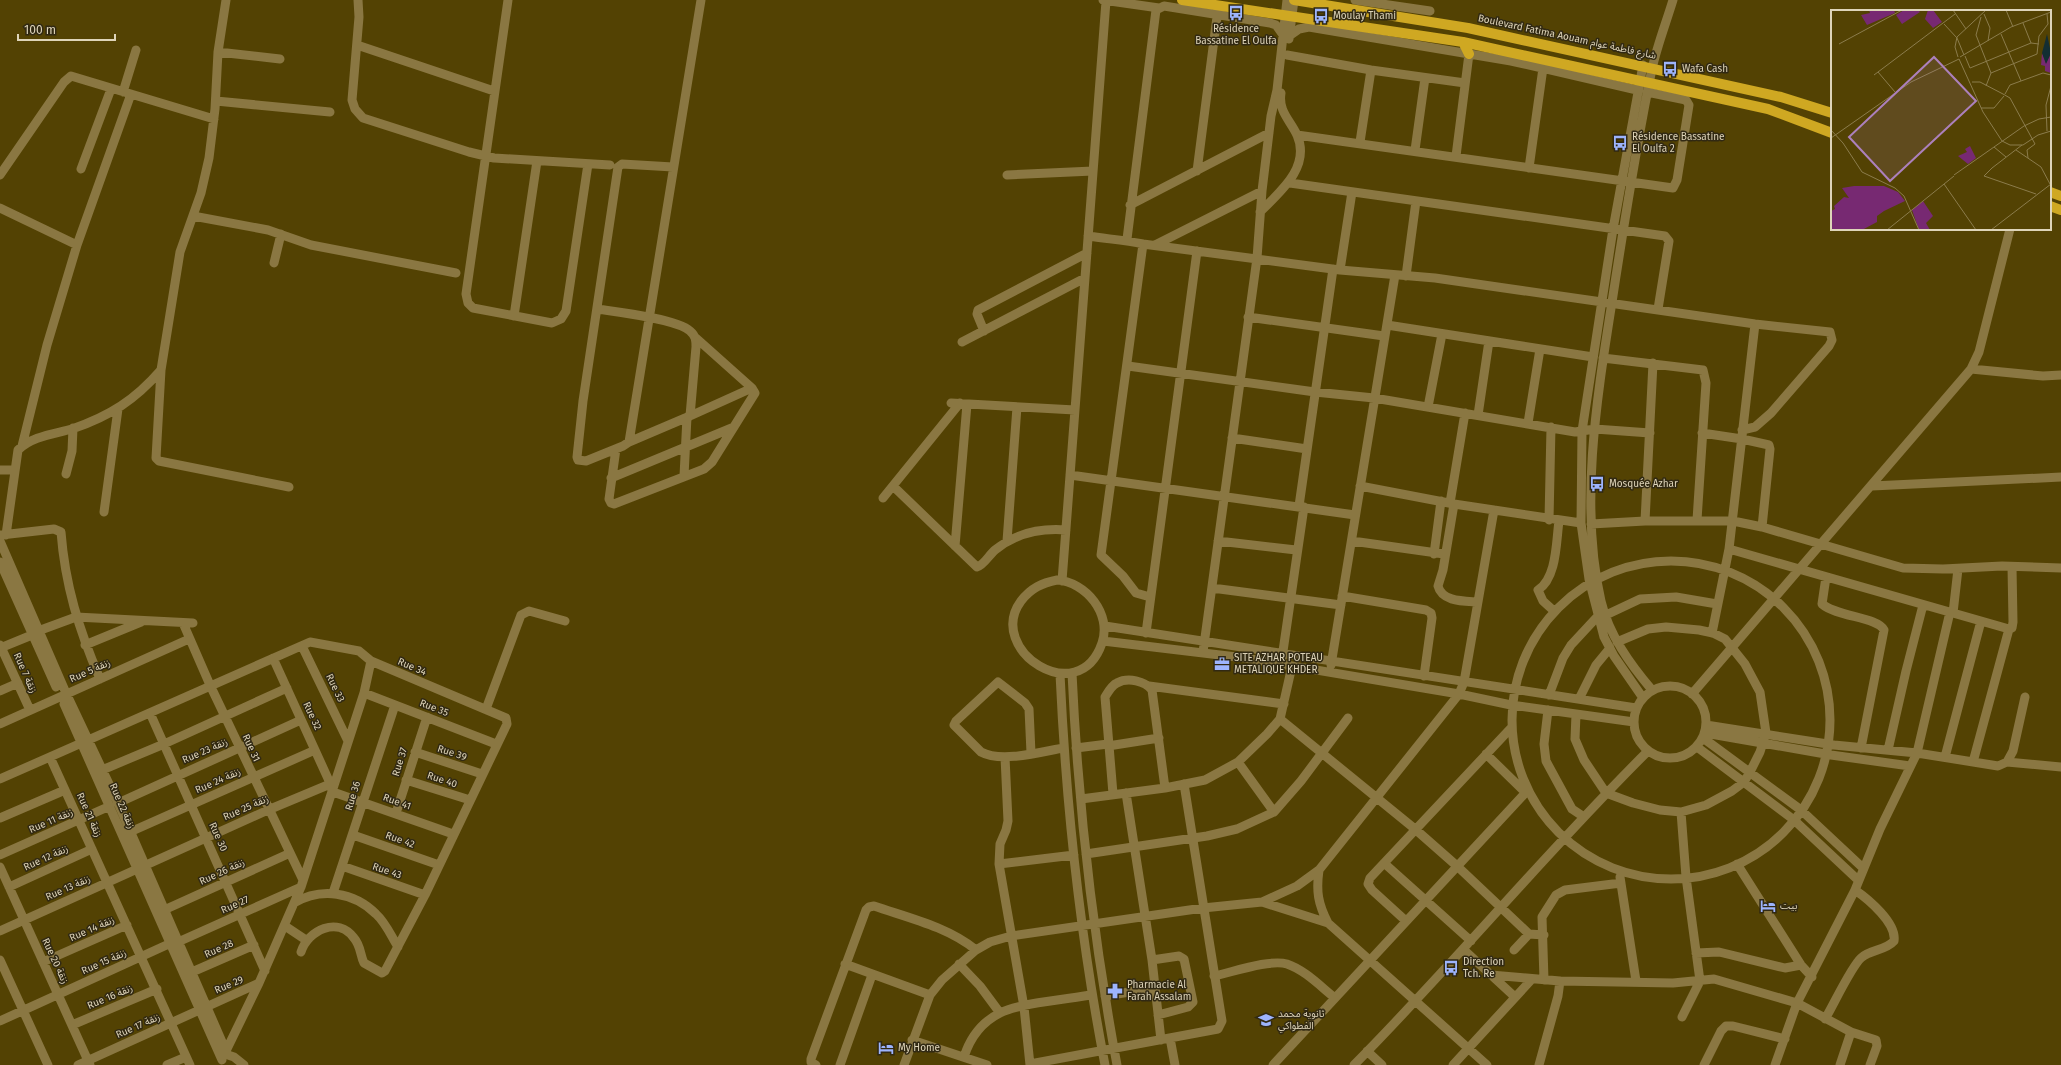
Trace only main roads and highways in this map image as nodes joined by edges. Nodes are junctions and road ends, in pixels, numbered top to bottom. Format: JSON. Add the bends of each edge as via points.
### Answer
{"nodes":[{"id":1,"x":1182,"y":0,"type":"edge"},
{"id":2,"x":1294,"y":0,"type":"edge"},
{"id":3,"x":1406,"y":6,"type":"edge"},
{"id":4,"x":1463,"y":42,"type":"junction"},
{"id":5,"x":1469,"y":54,"type":"road end"},
{"id":6,"x":1611,"y":74,"type":"junction"},
{"id":7,"x":1602,"y":82,"type":"road end"},
{"id":8,"x":1831,"y":113,"type":"edge"},
{"id":9,"x":1831,"y":133,"type":"edge"},
{"id":10,"x":2051,"y":192,"type":"edge"},
{"id":11,"x":2061,"y":196,"type":"edge"},
{"id":12,"x":2051,"y":206,"type":"edge"},
{"id":13,"x":2061,"y":210,"type":"edge"}],
"edges":[{"from":1,"to":4,"type":"main road","via":[[1218,10],[1289,17]]},
{"from":2,"to":3,"type":"main road","name":"Boulevard Fatima Aouam شارع فاطمة عوام"},
{"from":3,"to":8,"type":"main road","name":"Boulevard Fatima Aouam شارع فاطمة عوام","via":[[1468,28],[1791,99]]},
{"from":4,"to":5,"type":"main road"},
{"from":4,"to":6,"type":"main road"},
{"from":6,"to":7,"type":"main road"},
{"from":6,"to":9,"type":"main road","via":[[1643,87],[1768,109]]},
{"from":10,"to":11,"type":"main road"},
{"from":12,"to":13,"type":"main road"}]}
